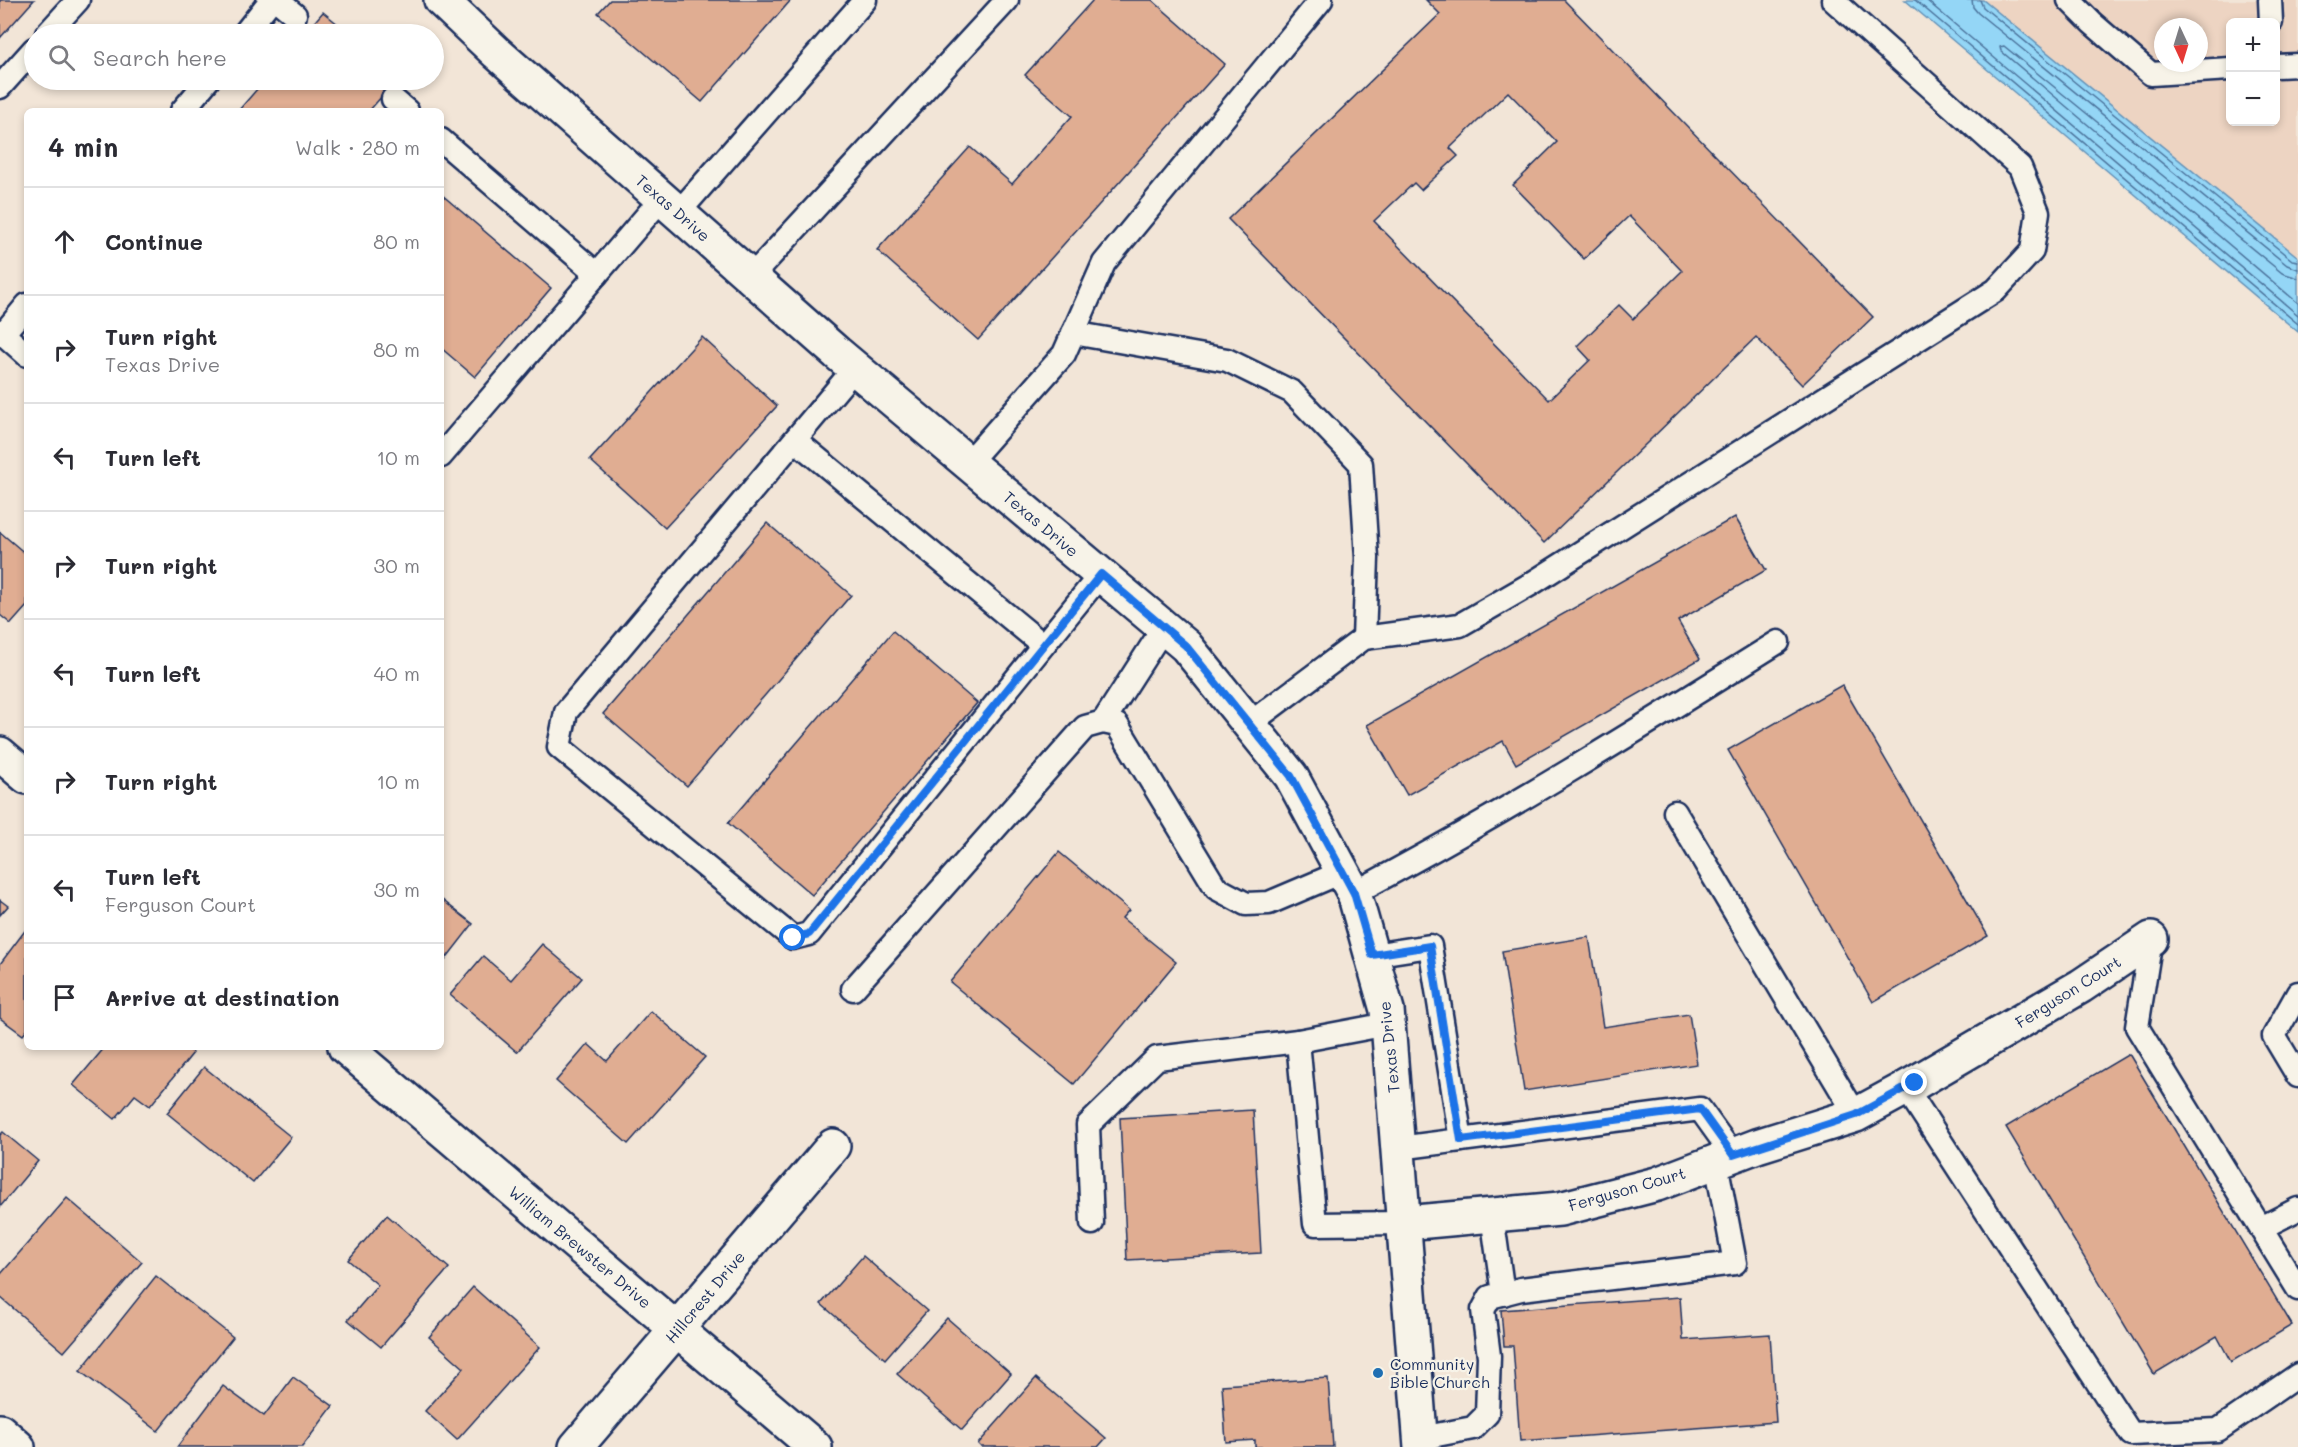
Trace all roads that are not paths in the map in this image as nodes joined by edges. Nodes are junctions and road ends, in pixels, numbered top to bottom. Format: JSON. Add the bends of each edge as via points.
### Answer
{"nodes":[{"id":1,"x":78,"y":0,"type":"edge"},
{"id":2,"x":272,"y":0,"type":"edge"},
{"id":3,"x":277,"y":0,"type":"edge"},
{"id":4,"x":441,"y":0,"type":"edge"},
{"id":5,"x":865,"y":0,"type":"edge"},
{"id":6,"x":1007,"y":0,"type":"edge"},
{"id":7,"x":1321,"y":0,"type":"edge"},
{"id":8,"x":1833,"y":0,"type":"edge"},
{"id":9,"x":2069,"y":0,"type":"edge"},
{"id":10,"x":2270,"y":0,"type":"edge"},
{"id":11,"x":295,"y":15,"type":"dead end"},
{"id":12,"x":2271,"y":18,"type":"edge"},
{"id":13,"x":56,"y":24,"type":"edge"},
{"id":14,"x":252,"y":24,"type":"edge"},
{"id":15,"x":24,"y":60,"type":"edge"},
{"id":16,"x":2298,"y":65,"type":"edge"},
{"id":17,"x":2280,"y":66,"type":"edge"},
{"id":18,"x":2226,"y":69,"type":"edge"},
{"id":19,"x":0,"y":87,"type":"edge"},
{"id":20,"x":200,"y":90,"type":"edge"},
{"id":21,"x":185,"y":108,"type":"edge"},
{"id":22,"x":444,"y":143,"type":"edge"},
{"id":23,"x":670,"y":206,"type":"junction"},
{"id":24,"x":597,"y":274,"type":"junction"},
{"id":25,"x":751,"y":277,"type":"junction"},
{"id":26,"x":24,"y":307,"type":"edge"},
{"id":27,"x":2,"y":332,"type":"edge"},
{"id":28,"x":1073,"y":333,"type":"junction"},
{"id":29,"x":24,"y":352,"type":"edge"},
{"id":30,"x":855,"y":368,"type":"junction"},
{"id":31,"x":795,"y":440,"type":"junction"},
{"id":32,"x":444,"y":452,"type":"edge"},
{"id":33,"x":968,"y":463,"type":"junction"},
{"id":34,"x":1101,"y":574,"type":"junction"},
{"id":35,"x":1164,"y":627,"type":"junction"},
{"id":36,"x":1364,"y":639,"type":"junction"},
{"id":37,"x":1778,"y":642,"type":"dead end"},
{"id":38,"x":1044,"y":645,"type":"junction"},
{"id":39,"x":1103,"y":722,"type":"junction"},
{"id":40,"x":1249,"y":724,"type":"junction"},
{"id":41,"x":0,"y":754,"type":"edge"},
{"id":42,"x":24,"y":774,"type":"edge"},
{"id":43,"x":1675,"y":812,"type":"dead end"},
{"id":44,"x":1348,"y":883,"type":"junction"},
{"id":45,"x":2151,"y":939,"type":"joint"},
{"id":46,"x":1372,"y":955,"type":"junction"},
{"id":47,"x":853,"y":989,"type":"dead end"},
{"id":48,"x":2298,"y":993,"type":"edge"},
{"id":49,"x":1388,"y":1024,"type":"junction"},
{"id":50,"x":1298,"y":1041,"type":"junction"},
{"id":51,"x":349,"y":1050,"type":"edge"},
{"id":52,"x":2298,"y":1076,"type":"edge"},
{"id":53,"x":1906,"y":1088,"type":"junction"},
{"id":54,"x":1856,"y":1115,"type":"junction"},
{"id":55,"x":1461,"y":1140,"type":"junction"},
{"id":56,"x":833,"y":1146,"type":"dead end"},
{"id":57,"x":1399,"y":1148,"type":"junction"},
{"id":58,"x":1725,"y":1158,"type":"junction"},
{"id":59,"x":2298,"y":1209,"type":"edge"},
{"id":60,"x":1492,"y":1215,"type":"junction"},
{"id":61,"x":1092,"y":1223,"type":"dead end"},
{"id":62,"x":1405,"y":1223,"type":"junction"},
{"id":63,"x":2261,"y":1228,"type":"junction"},
{"id":64,"x":2298,"y":1289,"type":"edge"},
{"id":65,"x":1503,"y":1294,"type":"junction"},
{"id":66,"x":677,"y":1330,"type":"junction"},
{"id":67,"x":2298,"y":1375,"type":"edge"},
{"id":68,"x":0,"y":1431,"type":"edge"},
{"id":69,"x":1421,"y":1443,"type":"edge"},
{"id":70,"x":18,"y":1447,"type":"edge"},
{"id":71,"x":576,"y":1447,"type":"edge"},
{"id":72,"x":815,"y":1447,"type":"edge"}],
"edges":[{"from":1,"to":13,"type":"lane"},
{"from":2,"to":14,"type":"lane"},
{"from":3,"to":11,"type":"lane"},
{"from":4,"to":23,"type":"street","name":"Texas Drive"},
{"from":5,"to":23,"type":"lane"},
{"from":6,"to":25,"type":"lane"},
{"from":7,"to":28,"type":"lane","via":[[1104,263]]},
{"from":8,"to":36,"type":"lane","via":[[2020,167],[2038,212],[2032,251],[1996,291],[1532,584],[1461,625]]},
{"from":9,"to":18,"type":"lane","via":[[2151,74]]},
{"from":10,"to":12,"type":"lane"},
{"from":15,"to":19,"type":"lane"},
{"from":16,"to":17,"type":"lane"},
{"from":20,"to":21,"type":"lane"},
{"from":22,"to":24,"type":"lane"},
{"from":23,"to":24,"type":"lane"},
{"from":23,"to":25,"type":"street","name":"Texas Drive"},
{"from":24,"to":32,"type":"lane"},
{"from":25,"to":30,"type":"street","name":"Texas Drive"},
{"from":26,"to":27,"type":"lane"},
{"from":27,"to":29,"type":"lane"},
{"from":28,"to":33,"type":"lane","via":[[1064,354]]},
{"from":28,"to":36,"type":"lane","via":[[1227,360],[1292,392],[1361,464],[1367,558]]},
{"from":30,"to":31,"type":"lane"},
{"from":30,"to":33,"type":"street","name":"Texas Drive"},
{"from":31,"to":38,"type":"lane"},
{"from":31,"to":38,"type":"lane","via":[[566,712],[559,747],[793,938],[809,934]]},
{"from":33,"to":34,"type":"street","name":"Texas Drive"},
{"from":34,"to":35,"type":"street","name":"Texas Drive"},
{"from":34,"to":38,"type":"lane"},
{"from":35,"to":39,"type":"lane"},
{"from":35,"to":40,"type":"street","name":"Texas Drive","via":[[1186,646]]},
{"from":36,"to":40,"type":"lane"},
{"from":37,"to":44,"type":"lane","via":[[1431,853]]},
{"from":39,"to":44,"type":"lane","via":[[1118,725],[1216,888],[1246,904],[1269,903]]},
{"from":39,"to":47,"type":"lane","via":[[1084,727]]},
{"from":40,"to":44,"type":"street","name":"Texas Drive","via":[[1291,776]]},
{"from":41,"to":42,"type":"street"},
{"from":43,"to":54,"type":"lane"},
{"from":44,"to":46,"type":"street","name":"Texas Drive"},
{"from":45,"to":53,"type":"street","name":"Ferguson Court","via":[[2081,986]]},
{"from":45,"to":63,"type":"lane","via":[[2137,1027]]},
{"from":46,"to":49,"type":"street","name":"Texas Drive"},
{"from":46,"to":55,"type":"lane","via":[[1430,946]]},
{"from":48,"to":52,"type":"lane","via":[[2274,1036]]},
{"from":49,"to":50,"type":"lane"},
{"from":49,"to":57,"type":"street","name":"Texas Drive"},
{"from":50,"to":61,"type":"lane","via":[[1156,1058],[1088,1125]]},
{"from":50,"to":62,"type":"lane","via":[[1315,1224]]},
{"from":51,"to":66,"type":"street","name":"William Brewster Drive"},
{"from":53,"to":54,"type":"street","name":"Ferguson Court"},
{"from":53,"to":67,"type":"lane","via":[[2131,1434],[2218,1430]]},
{"from":54,"to":58,"type":"street","name":"Ferguson Court"},
{"from":55,"to":57,"type":"lane"},
{"from":55,"to":58,"type":"lane","via":[[1700,1109]]},
{"from":56,"to":66,"type":"street","name":"Hillcrest Drive"},
{"from":57,"to":62,"type":"street","name":"Texas Drive"},
{"from":58,"to":60,"type":"street","name":"Ferguson Court","via":[[1657,1184],[1560,1209]]},
{"from":58,"to":65,"type":"lane","via":[[1736,1263]]},
{"from":59,"to":63,"type":"lane"},
{"from":60,"to":62,"type":"street","name":"Ferguson Court"},
{"from":60,"to":65,"type":"lane"},
{"from":62,"to":69,"type":"street","name":"Texas Drive"},
{"from":63,"to":64,"type":"lane"},
{"from":65,"to":69,"type":"lane","via":[[1490,1297],[1483,1310],[1489,1356],[1487,1414],[1473,1428]]},
{"from":66,"to":71,"type":"street","name":"Hillcrest Drive"},
{"from":66,"to":72,"type":"street","name":"William Brewster Drive"},
{"from":68,"to":70,"type":"street"}]}
